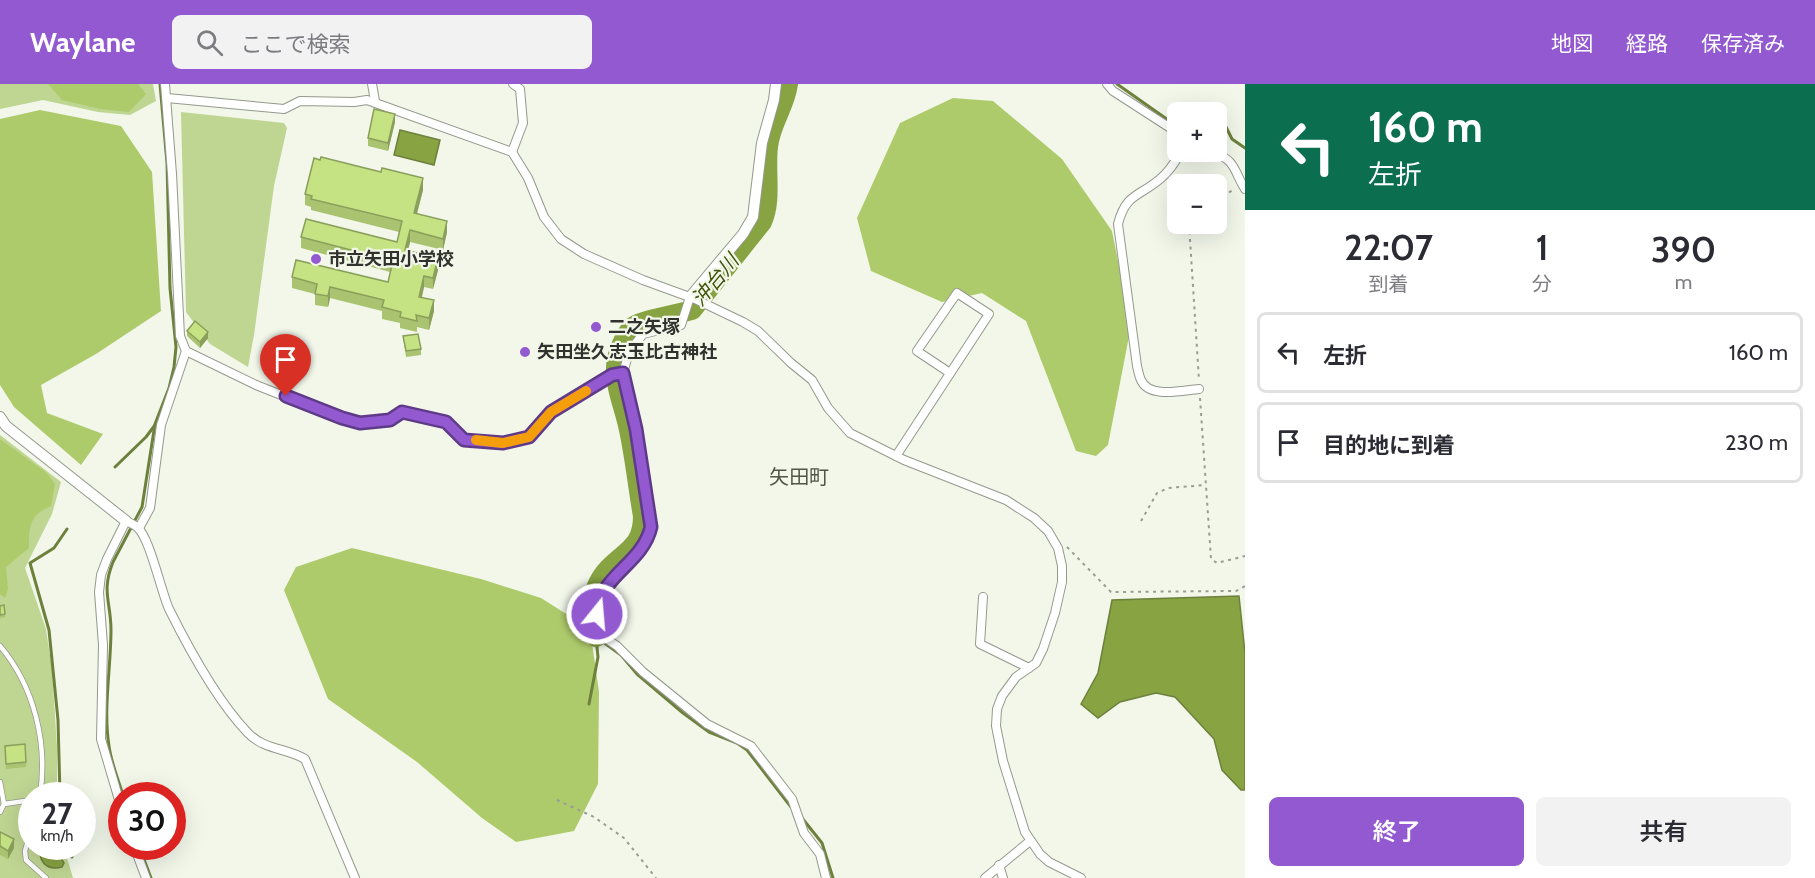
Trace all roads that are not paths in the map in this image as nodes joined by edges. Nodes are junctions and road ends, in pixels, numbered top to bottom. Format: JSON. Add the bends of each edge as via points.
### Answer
{"nodes":[{"id":1,"x":165,"y":84,"type":"edge"},
{"id":2,"x":372,"y":84,"type":"edge"},
{"id":3,"x":513,"y":84,"type":"edge"},
{"id":4,"x":777,"y":84,"type":"edge"},
{"id":5,"x":1107,"y":84,"type":"edge"},
{"id":6,"x":167,"y":98,"type":"junction"},
{"id":7,"x":375,"y":101,"type":"junction"},
{"id":8,"x":1167,"y":126,"type":"edge"},
{"id":9,"x":512,"y":152,"type":"junction"},
{"id":10,"x":1227,"y":159,"type":"edge"},
{"id":11,"x":1175,"y":162,"type":"edge"},
{"id":12,"x":1243,"y":186,"type":"edge"},
{"id":13,"x":692,"y":305,"type":"junction"},
{"id":14,"x":186,"y":351,"type":"junction"},
{"id":15,"x":618,"y":374,"type":"junction"},
{"id":16,"x":950,"y":374,"type":"junction"},
{"id":17,"x":1199,"y":389,"type":"road end"},
{"id":18,"x":0,"y":417,"type":"edge"},
{"id":19,"x":896,"y":456,"type":"junction"},
{"id":20,"x":126,"y":521,"type":"junction"},
{"id":21,"x":139,"y":528,"type":"junction"},
{"id":22,"x":983,"y":597,"type":"dead end"},
{"id":23,"x":0,"y":646,"type":"edge"},
{"id":24,"x":1029,"y":668,"type":"junction"},
{"id":25,"x":0,"y":782,"type":"edge"},
{"id":26,"x":42,"y":782,"type":"edge"},
{"id":27,"x":113,"y":782,"type":"edge"},
{"id":28,"x":18,"y":802,"type":"edge"},
{"id":29,"x":4,"y":804,"type":"junction"},
{"id":30,"x":0,"y":812,"type":"edge"},
{"id":31,"x":1030,"y":841,"type":"junction"},
{"id":32,"x":26,"y":860,"type":"edge"},
{"id":33,"x":139,"y":860,"type":"edge"},
{"id":34,"x":999,"y":866,"type":"junction"},
{"id":35,"x":46,"y":878,"type":"edge"},
{"id":36,"x":146,"y":878,"type":"edge"},
{"id":37,"x":355,"y":878,"type":"edge"},
{"id":38,"x":826,"y":878,"type":"edge"},
{"id":39,"x":985,"y":878,"type":"edge"},
{"id":40,"x":1003,"y":878,"type":"edge"},
{"id":41,"x":1081,"y":878,"type":"edge"}],
"edges":[{"from":1,"to":6,"type":"street"},
{"from":2,"to":7,"type":"street"},
{"from":3,"to":9,"type":"street","via":[[520,89],[523,123]]},
{"from":4,"to":13,"type":"street","via":[[762,143],[753,217]]},
{"from":5,"to":8,"type":"street"},
{"from":6,"to":7,"type":"street","via":[[284,109],[300,101]]},
{"from":6,"to":14,"type":"street","via":[[180,336]]},
{"from":7,"to":9,"type":"street"},
{"from":9,"to":13,"type":"street","via":[[528,178],[544,218],[561,239],[584,254]]},
{"from":10,"to":12,"type":"street"},
{"from":11,"to":17,"type":"street","via":[[1161,179],[1122,207],[1118,224],[1141,382],[1157,392]]},
{"from":13,"to":15,"type":"street","via":[[681,325],[637,339]]},
{"from":13,"to":19,"type":"street","via":[[758,331],[812,380],[828,408],[850,433]]},
{"from":14,"to":15,"type":"street","via":[[256,385],[342,418],[360,423],[390,420],[402,412],[446,422],[464,440],[503,443],[529,437],[551,412]]},
{"from":14,"to":21,"type":"street","via":[[161,425],[150,508]]},
{"from":15,"to":38,"type":"street","via":[[636,429],[651,527],[636,557],[603,590],[597,614],[600,631],[707,724],[751,746],[792,799],[801,827],[820,854]]},
{"from":16,"to":16,"type":"street","via":[[988,314],[957,293],[916,351]]},
{"from":16,"to":19,"type":"street"},
{"from":18,"to":20,"type":"street","via":[[6,426]]},
{"from":19,"to":24,"type":"street","via":[[1006,500],[1048,531],[1058,548],[1062,582],[1043,649]]},
{"from":20,"to":21,"type":"street"},
{"from":20,"to":27,"type":"street","via":[[107,559],[99,592],[103,645],[101,739]]},
{"from":21,"to":37,"type":"street","via":[[168,606],[192,654],[247,733],[259,743],[305,759]]},
{"from":22,"to":24,"type":"street","via":[[980,644]]},
{"from":23,"to":26,"type":"lane","via":[[26,684],[36,714]]},
{"from":24,"to":31,"type":"street","via":[[1016,676],[1002,696],[996,726],[1020,819]]},
{"from":25,"to":29,"type":"lane"},
{"from":28,"to":29,"type":"lane"},
{"from":29,"to":30,"type":"lane"},
{"from":31,"to":34,"type":"street"},
{"from":31,"to":41,"type":"street","via":[[1049,862]]},
{"from":32,"to":35,"type":"lane"},
{"from":33,"to":36,"type":"street"},
{"from":34,"to":39,"type":"street"},
{"from":34,"to":40,"type":"street"}]}
